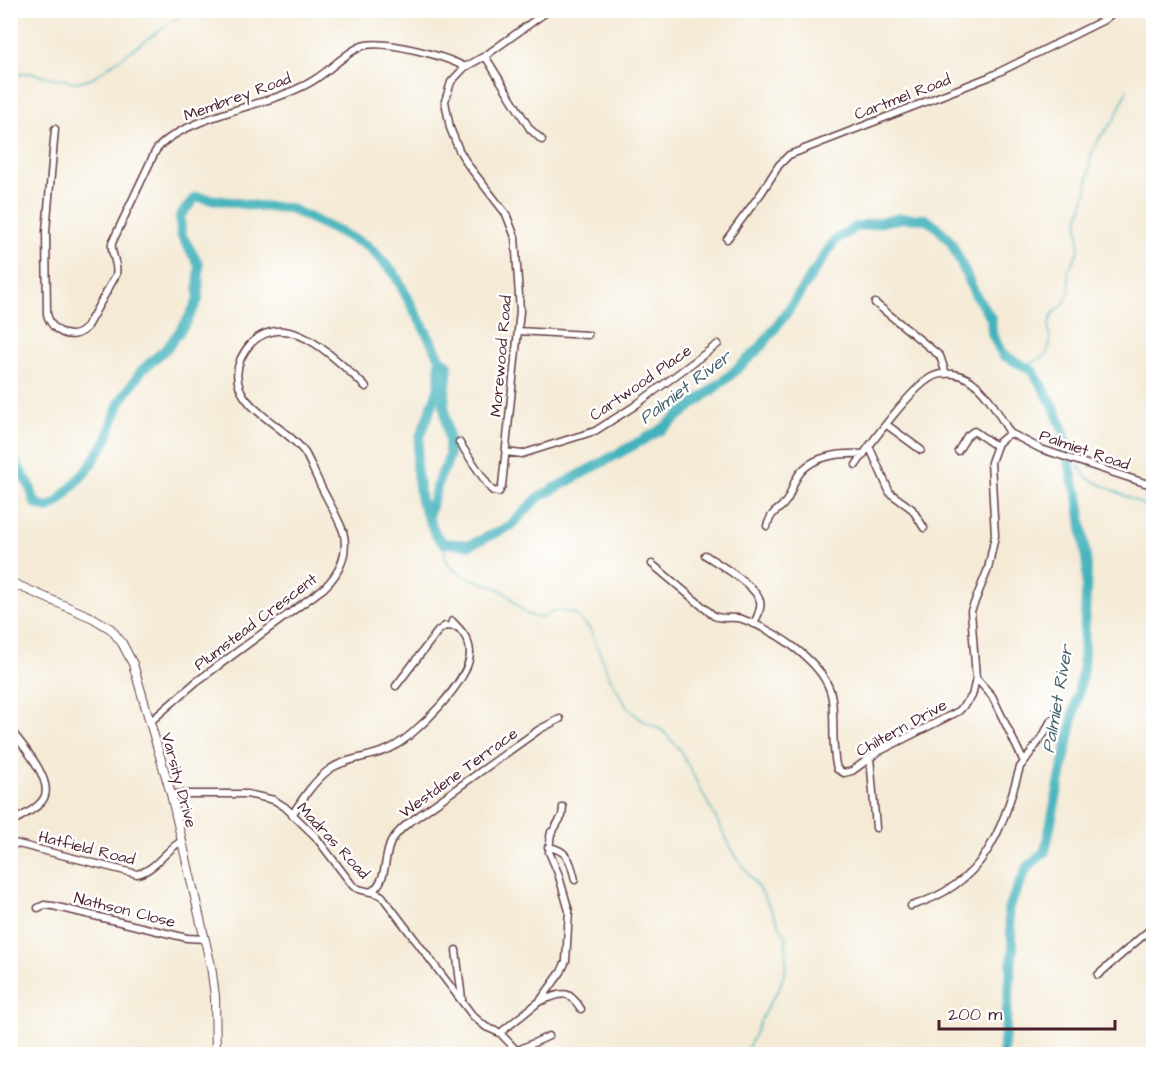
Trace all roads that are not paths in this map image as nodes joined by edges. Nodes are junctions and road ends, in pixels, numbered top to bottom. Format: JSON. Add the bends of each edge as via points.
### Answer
{"nodes":[{"id":1,"x":549,"y":10,"type":"edge"},
{"id":2,"x":1116,"y":10,"type":"edge"},
{"id":3,"x":485,"y":56,"type":"junction"},
{"id":4,"x":465,"y":67,"type":"junction"},
{"id":5,"x":55,"y":129,"type":"dead end"},
{"id":6,"x":542,"y":141,"type":"dead end"},
{"id":7,"x":727,"y":239,"type":"dead end"},
{"id":8,"x":875,"y":303,"type":"dead end"},
{"id":9,"x":518,"y":331,"type":"junction"},
{"id":10,"x":588,"y":334,"type":"dead end"},
{"id":11,"x":718,"y":344,"type":"dead end"},
{"id":12,"x":946,"y":374,"type":"junction"},
{"id":13,"x":366,"y":387,"type":"dead end"},
{"id":14,"x":887,"y":425,"type":"junction"},
{"id":15,"x":1010,"y":433,"type":"junction"},
{"id":16,"x":459,"y":442,"type":"dead end"},
{"id":17,"x":869,"y":446,"type":"junction"},
{"id":18,"x":996,"y":446,"type":"junction"},
{"id":19,"x":921,"y":450,"type":"dead end"},
{"id":20,"x":958,"y":451,"type":"dead end"},
{"id":21,"x":506,"y":452,"type":"junction"},
{"id":22,"x":864,"y":454,"type":"junction"},
{"id":23,"x":856,"y":465,"type":"dead end"},
{"id":24,"x":1154,"y":486,"type":"edge"},
{"id":25,"x":767,"y":526,"type":"dead end"},
{"id":26,"x":924,"y":528,"type":"dead end"},
{"id":27,"x":705,"y":555,"type":"dead end"},
{"id":28,"x":652,"y":564,"type":"dead end"},
{"id":29,"x":10,"y":582,"type":"edge"},
{"id":30,"x":452,"y":621,"type":"dead end"},
{"id":31,"x":754,"y":624,"type":"junction"},
{"id":32,"x":458,"y":627,"type":"junction"},
{"id":33,"x":976,"y":678,"type":"junction"},
{"id":34,"x":396,"y":686,"type":"dead end"},
{"id":35,"x":560,"y":719,"type":"dead end"},
{"id":36,"x":1051,"y":720,"type":"dead end"},
{"id":37,"x":150,"y":722,"type":"junction"},
{"id":38,"x":10,"y":729,"type":"edge"},
{"id":39,"x":870,"y":757,"type":"junction"},
{"id":40,"x":1024,"y":762,"type":"junction"},
{"id":41,"x":171,"y":794,"type":"junction"},
{"id":42,"x":563,"y":807,"type":"dead end"},
{"id":43,"x":292,"y":815,"type":"junction"},
{"id":44,"x":10,"y":823,"type":"edge"},
{"id":45,"x":876,"y":828,"type":"dead end"},
{"id":46,"x":182,"y":841,"type":"junction"},
{"id":47,"x":10,"y":843,"type":"edge"},
{"id":48,"x":549,"y":847,"type":"junction"},
{"id":49,"x":575,"y":880,"type":"dead end"},
{"id":50,"x":372,"y":891,"type":"junction"},
{"id":51,"x":911,"y":906,"type":"dead end"},
{"id":52,"x":38,"y":908,"type":"dead end"},
{"id":53,"x":1154,"y":926,"type":"edge"},
{"id":54,"x":205,"y":939,"type":"junction"},
{"id":55,"x":456,"y":950,"type":"dead end"},
{"id":56,"x":1098,"y":975,"type":"dead end"},
{"id":57,"x":462,"y":999,"type":"junction"},
{"id":58,"x":540,"y":1001,"type":"junction"},
{"id":59,"x":581,"y":1009,"type":"dead end"},
{"id":60,"x":500,"y":1033,"type":"junction"},
{"id":61,"x":549,"y":1036,"type":"dead end"},
{"id":62,"x":518,"y":1053,"type":"edge"},
{"id":63,"x":216,"y":1054,"type":"edge"}],
"edges":[{"from":1,"to":3,"type":"street","name":"Morewood Road"},
{"from":2,"to":7,"type":"street","name":"Cartmel Road","via":[[1104,20],[989,77],[789,155]]},
{"from":3,"to":4,"type":"street","name":"Morewood Road"},
{"from":3,"to":6,"type":"street"},
{"from":4,"to":5,"type":"street","name":"Membrey Road","via":[[423,53],[364,45],[309,84],[211,119],[163,141],[112,243],[116,275],[86,328],[74,335],[56,330],[47,314],[45,231]]},
{"from":4,"to":9,"type":"street","name":"Morewood Road","via":[[448,89],[446,112],[459,150],[513,229],[520,292]]},
{"from":8,"to":12,"type":"street","via":[[940,356]]},
{"from":9,"to":10,"type":"street"},
{"from":9,"to":21,"type":"street","name":"Morewood Road"},
{"from":11,"to":21,"type":"street","name":"Cartwood Place","via":[[595,431],[522,454]]},
{"from":12,"to":14,"type":"street","via":[[921,385]]},
{"from":12,"to":15,"type":"street","via":[[976,384]]},
{"from":13,"to":37,"type":"street","name":"Plumstead Crescent","via":[[294,333],[268,333],[244,352],[238,371],[239,387],[257,411],[286,432],[305,454],[344,531],[343,560],[324,588],[196,682]]},
{"from":14,"to":17,"type":"street"},
{"from":14,"to":19,"type":"street"},
{"from":15,"to":18,"type":"street"},
{"from":15,"to":24,"type":"street","name":"Palmiet Road","via":[[1041,449]]},
{"from":16,"to":21,"type":"street","name":"Morewood Road","via":[[496,492],[502,486]]},
{"from":17,"to":22,"type":"street"},
{"from":17,"to":26,"type":"street","via":[[890,493],[912,509]]},
{"from":18,"to":20,"type":"street","via":[[974,431]]},
{"from":18,"to":33,"type":"street","name":"Chiltern Drive","via":[[991,462],[993,550],[971,611]]},
{"from":22,"to":23,"type":"street"},
{"from":22,"to":25,"type":"street","via":[[841,453],[805,467],[785,503],[772,512]]},
{"from":27,"to":31,"type":"street","via":[[733,573],[759,599]]},
{"from":28,"to":31,"type":"street","name":"Chiltern Drive","via":[[714,616],[736,617]]},
{"from":29,"to":37,"type":"street","name":"Varsity Drive","via":[[93,618],[114,633],[133,664]]},
{"from":30,"to":32,"type":"street"},
{"from":31,"to":39,"type":"street","name":"Chiltern Drive","via":[[791,647],[825,677],[832,700],[839,771],[852,771]]},
{"from":32,"to":34,"type":"street","via":[[438,630]]},
{"from":32,"to":43,"type":"street","via":[[467,641],[468,665],[424,724],[390,749],[331,769],[308,791]]},
{"from":33,"to":39,"type":"street","name":"Chiltern Drive","via":[[972,696],[959,711]]},
{"from":33,"to":40,"type":"street","via":[[992,696]]},
{"from":35,"to":50,"type":"street","name":"Westdene Terrace","via":[[540,729],[396,834],[382,879]]},
{"from":36,"to":40,"type":"street"},
{"from":37,"to":41,"type":"street","name":"Varsity Drive"},
{"from":38,"to":44,"type":"street","via":[[35,763],[46,792],[40,803]]},
{"from":39,"to":45,"type":"street"},
{"from":40,"to":51,"type":"street","via":[[1001,828],[975,868],[952,889]]},
{"from":41,"to":43,"type":"street","name":"Madras Road","via":[[247,794],[270,798]]},
{"from":41,"to":46,"type":"street","name":"Varsity Drive"},
{"from":42,"to":48,"type":"street","via":[[562,816],[550,834]]},
{"from":43,"to":50,"type":"street","name":"Madras Road","via":[[328,851],[353,886]]},
{"from":46,"to":47,"type":"street","name":"Hatfield Road","via":[[148,870],[137,874]]},
{"from":46,"to":54,"type":"street","name":"Varsity Drive"},
{"from":48,"to":49,"type":"street","via":[[570,860]]},
{"from":48,"to":58,"type":"street","via":[[568,910],[567,954],[561,972]]},
{"from":50,"to":57,"type":"street","name":"Madras Road","via":[[385,899]]},
{"from":52,"to":54,"type":"street","name":"Nathson Close","via":[[53,906]]},
{"from":53,"to":56,"type":"street"},
{"from":54,"to":63,"type":"street","name":"Varsity Drive","via":[[215,996]]},
{"from":55,"to":57,"type":"street"},
{"from":57,"to":60,"type":"street","name":"Madras Road","via":[[480,1022]]},
{"from":58,"to":59,"type":"street","via":[[566,994]]},
{"from":58,"to":60,"type":"street"},
{"from":60,"to":62,"type":"street","name":"Madras Road"},
{"from":61,"to":62,"type":"street"}]}
